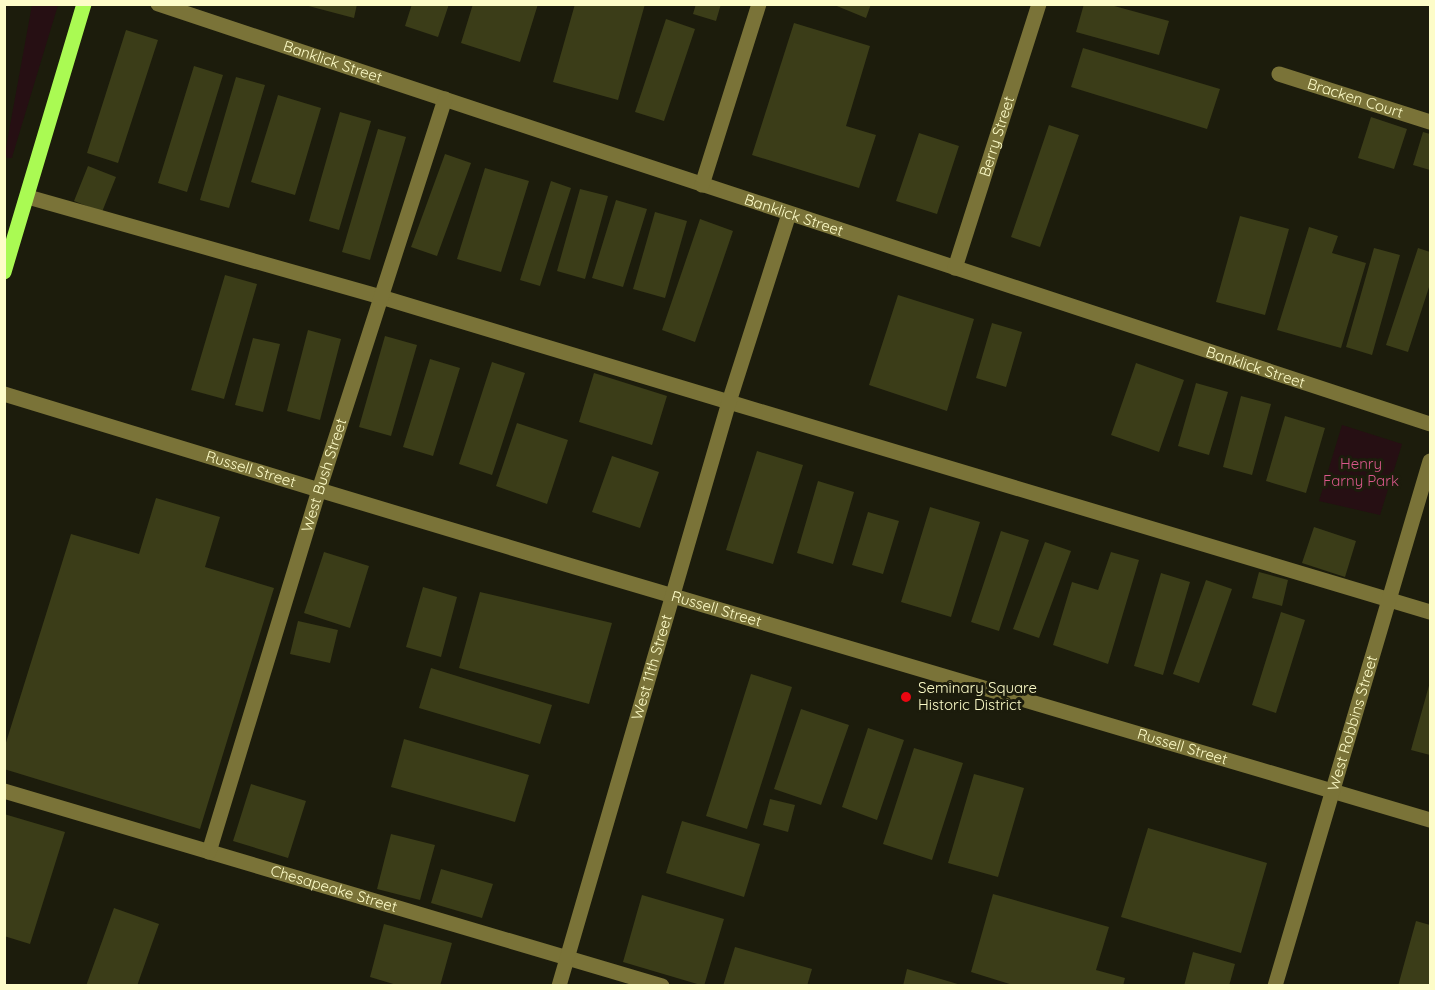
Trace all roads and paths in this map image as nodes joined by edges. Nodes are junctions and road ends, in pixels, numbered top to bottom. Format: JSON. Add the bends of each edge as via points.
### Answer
{"nodes":[{"id":1,"x":84,"y":4,"type":"edge"},
{"id":2,"x":158,"y":4,"type":"edge"},
{"id":3,"x":759,"y":4,"type":"edge"},
{"id":4,"x":1039,"y":4,"type":"edge"},
{"id":5,"x":1279,"y":74,"type":"dead end"},
{"id":6,"x":445,"y":99,"type":"junction"},
{"id":7,"x":1431,"y":122,"type":"edge"},
{"id":8,"x":702,"y":185,"type":"junction"},
{"id":9,"x":28,"y":197,"type":"junction"},
{"id":10,"x":789,"y":214,"type":"junction"},
{"id":11,"x":955,"y":268,"type":"junction"},
{"id":12,"x":4,"y":272,"type":"edge"},
{"id":13,"x":381,"y":297,"type":"junction"},
{"id":14,"x":4,"y":394,"type":"edge"},
{"id":15,"x":729,"y":402,"type":"junction"},
{"id":16,"x":1431,"y":424,"type":"edge"},
{"id":17,"x":1431,"y":460,"type":"edge"},
{"id":18,"x":319,"y":490,"type":"junction"},
{"id":19,"x":673,"y":596,"type":"junction"},
{"id":20,"x":1389,"y":599,"type":"junction"},
{"id":21,"x":1431,"y":612,"type":"edge"},
{"id":22,"x":1334,"y":790,"type":"junction"},
{"id":23,"x":4,"y":791,"type":"edge"},
{"id":24,"x":1431,"y":820,"type":"edge"},
{"id":25,"x":209,"y":852,"type":"junction"},
{"id":26,"x":567,"y":957,"type":"junction"},
{"id":27,"x":559,"y":986,"type":"edge"},
{"id":28,"x":662,"y":986,"type":"edge"},
{"id":29,"x":1275,"y":986,"type":"edge"}],
"edges":[{"from":1,"to":9,"type":"main road"},
{"from":2,"to":6,"type":"street","name":"Banklick Street"},
{"from":3,"to":8,"type":"street"},
{"from":4,"to":11,"type":"street","name":"Berry Street"},
{"from":5,"to":7,"type":"street","name":"Bracken Court"},
{"from":6,"to":8,"type":"street","name":"Banklick Street"},
{"from":6,"to":13,"type":"street","name":"West Bush Street"},
{"from":8,"to":10,"type":"street","name":"Banklick Street"},
{"from":9,"to":12,"type":"main road"},
{"from":9,"to":13,"type":"street"},
{"from":10,"to":11,"type":"street","name":"Banklick Street"},
{"from":10,"to":15,"type":"street","name":"West 11th Street"},
{"from":11,"to":16,"type":"street","name":"Banklick Street"},
{"from":13,"to":15,"type":"street"},
{"from":13,"to":18,"type":"street","name":"West Bush Street"},
{"from":14,"to":18,"type":"street","name":"Russell Street"},
{"from":15,"to":19,"type":"street","name":"West 11th Street"},
{"from":15,"to":20,"type":"street"},
{"from":17,"to":20,"type":"street","name":"West Robbins Street"},
{"from":18,"to":19,"type":"street","name":"Russell Street"},
{"from":18,"to":25,"type":"street","name":"West Bush Street"},
{"from":19,"to":22,"type":"street","name":"Russell Street"},
{"from":19,"to":26,"type":"street","name":"West 11th Street"},
{"from":20,"to":21,"type":"street"},
{"from":20,"to":22,"type":"street","name":"West Robbins Street"},
{"from":22,"to":24,"type":"street","name":"Russell Street"},
{"from":22,"to":29,"type":"street","name":"West Robbins Street"},
{"from":23,"to":25,"type":"street","name":"Chesapeake Street"},
{"from":25,"to":26,"type":"street","name":"Chesapeake Street"},
{"from":26,"to":27,"type":"street","name":"West 11th Street"},
{"from":26,"to":28,"type":"street","name":"Chesapeake Street"}]}
